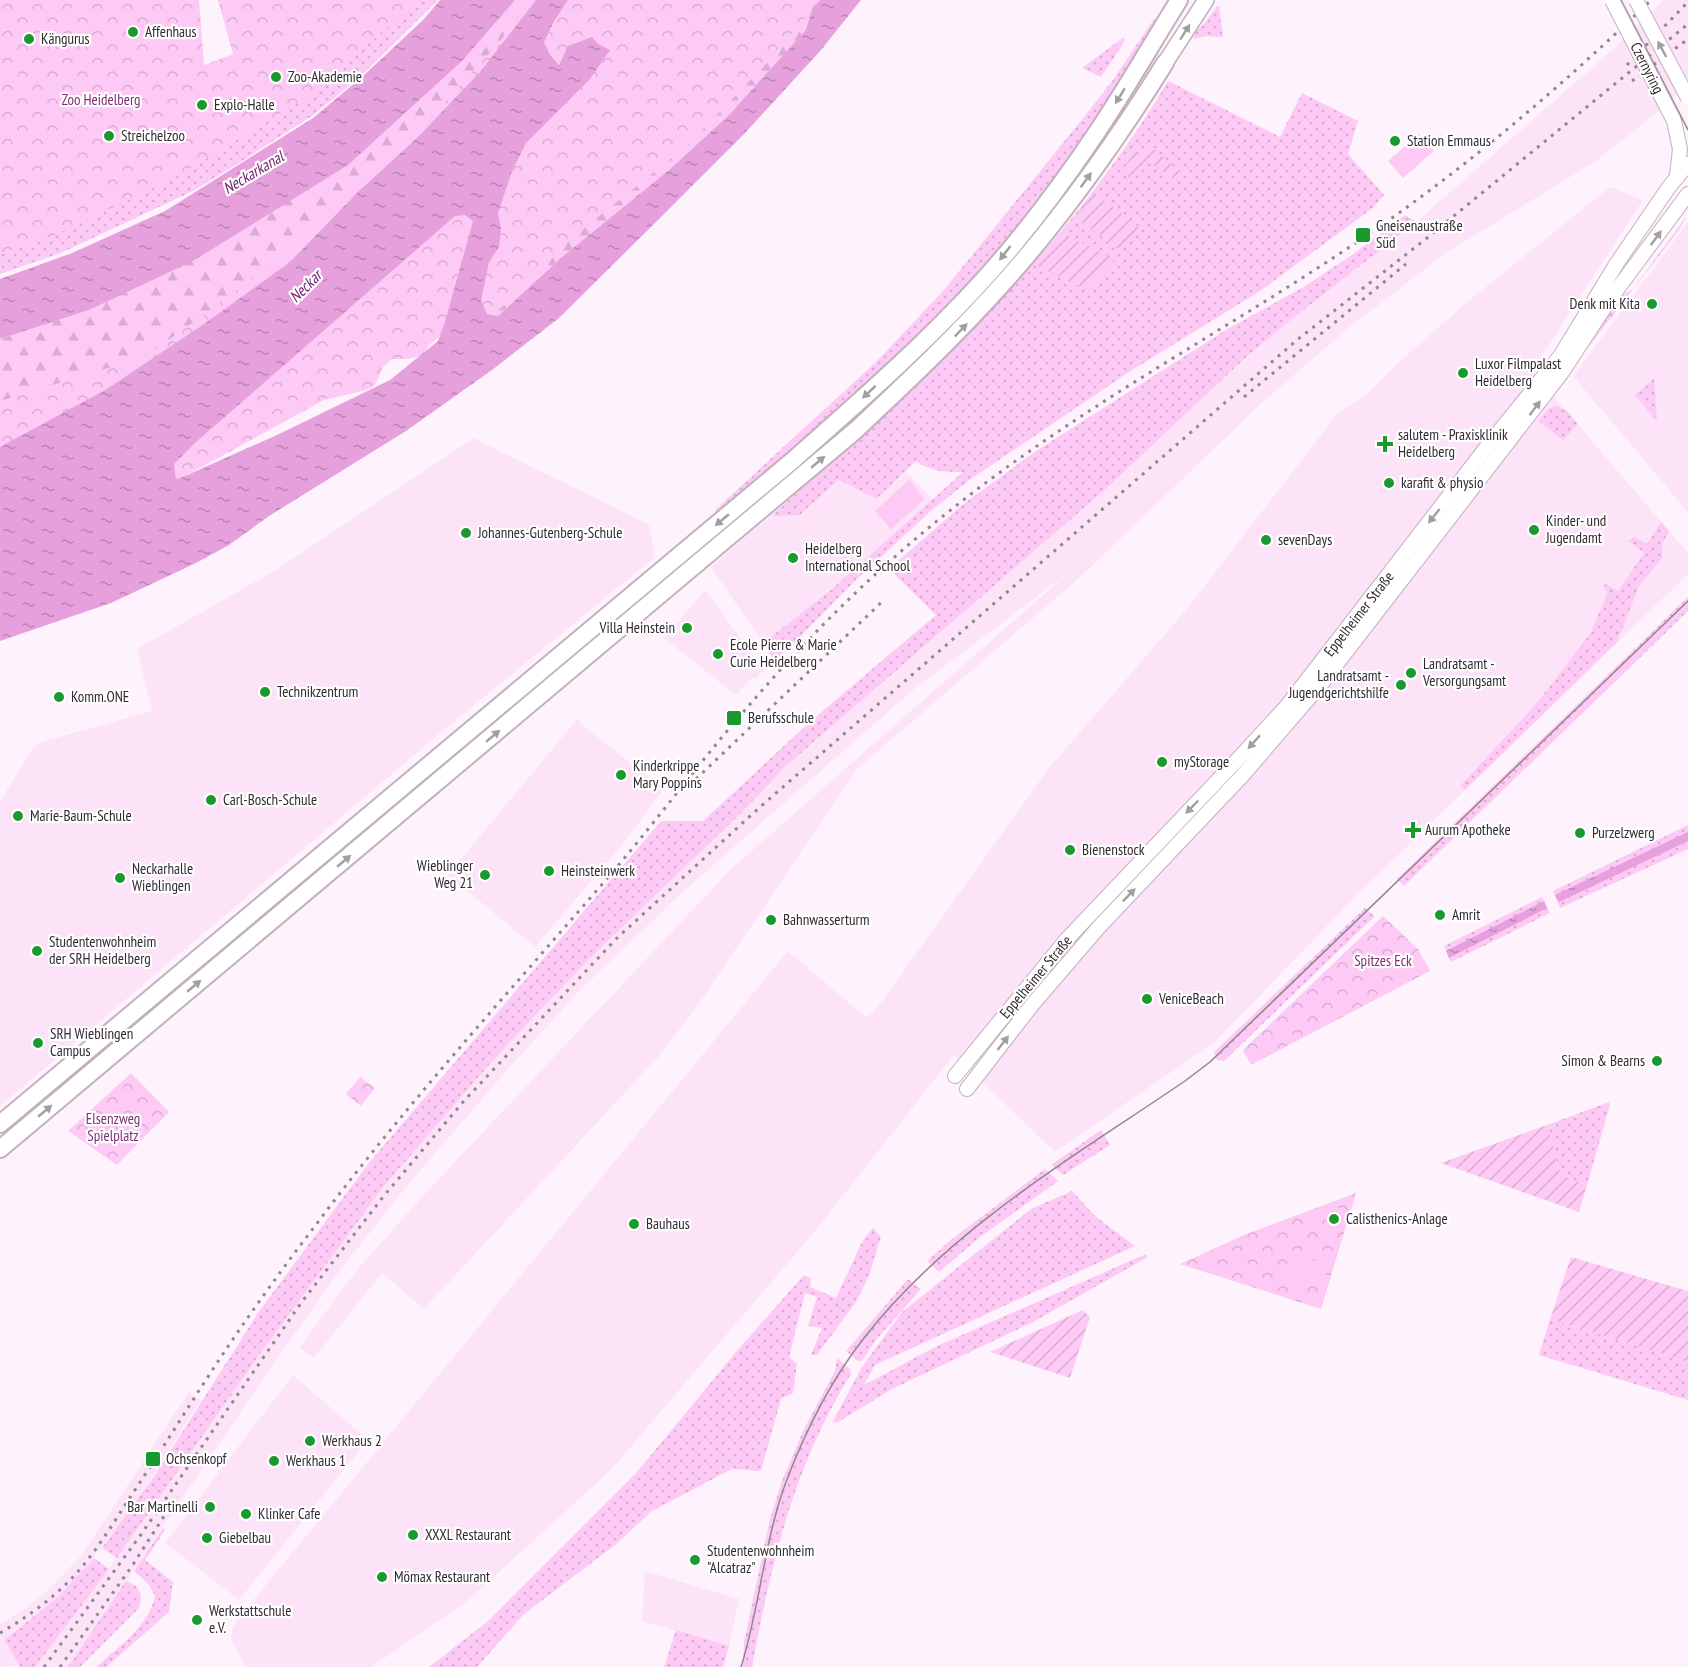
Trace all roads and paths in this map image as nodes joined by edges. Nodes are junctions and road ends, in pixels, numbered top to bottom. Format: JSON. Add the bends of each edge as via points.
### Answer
{"nodes":[{"id":1,"x":1179,"y":0,"type":"edge"},
{"id":2,"x":1206,"y":0,"type":"edge"},
{"id":3,"x":1612,"y":0,"type":"edge"},
{"id":4,"x":1636,"y":0,"type":"edge"},
{"id":5,"x":1165,"y":63,"type":"joint"},
{"id":6,"x":1688,"y":98,"type":"edge"},
{"id":7,"x":1674,"y":120,"type":"junction"},
{"id":8,"x":1688,"y":132,"type":"edge"},
{"id":9,"x":1688,"y":164,"type":"edge"},
{"id":10,"x":1677,"y":176,"type":"junction"},
{"id":11,"x":1688,"y":194,"type":"edge"},
{"id":12,"x":955,"y":1076,"type":"dead end"},
{"id":13,"x":967,"y":1089,"type":"dead end"},
{"id":14,"x":0,"y":1124,"type":"edge"},
{"id":15,"x":0,"y":1149,"type":"edge"}],
"edges":[{"from":1,"to":14,"type":"highway","one_way":true,"via":[[1095,136],[1059,186],[993,269],[922,342],[792,461]]},
{"from":5,"to":2,"type":"main road","one_way":true},
{"from":3,"to":7,"type":"main road","name":"Czernyring","bridge":true},
{"from":6,"to":4,"type":"main road","name":"Czernyring","one_way":true,"bridge":true},
{"from":15,"to":5,"type":"highway","one_way":true,"via":[[856,430],[920,371],[1006,280],[1072,200]]},
{"from":7,"to":8,"type":"main road","name":"Czernyring"},
{"from":7,"to":10,"type":"main road","name":"Eppelheimer Straße","via":[[1680,148]]},
{"from":9,"to":10,"type":"main road","name":"Eppelheimer Straße"},
{"from":10,"to":12,"type":"main road","name":"Eppelheimer Straße","one_way":true,"via":[[1617,263],[1561,355],[1311,675],[1233,765],[1073,932]]},
{"from":13,"to":11,"type":"main road","name":"Eppelheimer Straße","one_way":true,"via":[[1099,927],[1243,775],[1322,683],[1563,371],[1610,299]]}]}
